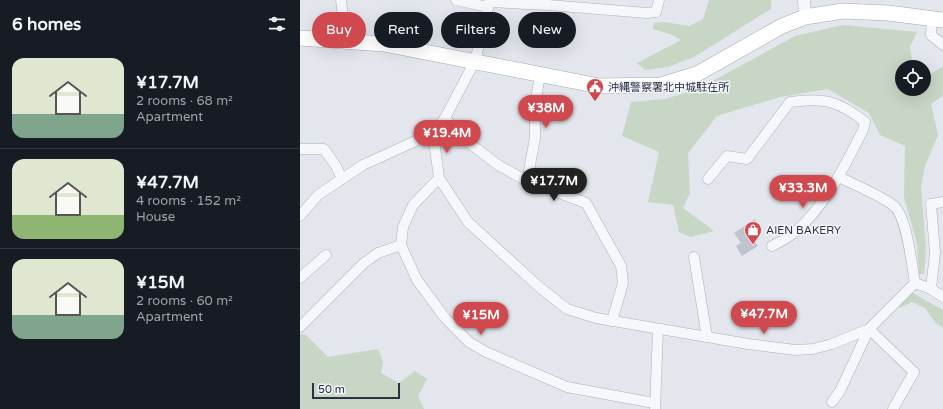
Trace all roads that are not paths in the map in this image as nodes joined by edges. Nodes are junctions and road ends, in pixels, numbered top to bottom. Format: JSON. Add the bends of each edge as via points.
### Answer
{"nodes":[{"id":1,"x":341,"y":0,"type":"edge"},
{"id":2,"x":456,"y":0,"type":"edge"},
{"id":3,"x":659,"y":0,"type":"edge"},
{"id":4,"x":804,"y":0,"type":"edge"},
{"id":5,"x":489,"y":3,"type":"edge"},
{"id":6,"x":342,"y":12,"type":"edge"},
{"id":7,"x":805,"y":17,"type":"junction"},
{"id":8,"x":937,"y":19,"type":"edge"},
{"id":9,"x":300,"y":38,"type":"edge"},
{"id":10,"x":312,"y":39,"type":"edge"},
{"id":11,"x":366,"y":42,"type":"edge"},
{"id":12,"x":943,"y":45,"type":"edge"},
{"id":13,"x":475,"y":61,"type":"junction"},
{"id":14,"x":540,"y":74,"type":"junction"},
{"id":15,"x":445,"y":118,"type":"junction"},
{"id":16,"x":433,"y":133,"type":"junction"},
{"id":17,"x":300,"y":149,"type":"edge"},
{"id":18,"x":839,"y":177,"type":"junction"},
{"id":19,"x":439,"y":178,"type":"junction"},
{"id":20,"x":342,"y":179,"type":"junction"},
{"id":21,"x":708,"y":179,"type":"dead end"},
{"id":22,"x":527,"y":180,"type":"junction"},
{"id":23,"x":943,"y":202,"type":"edge"},
{"id":24,"x":300,"y":216,"type":"edge"},
{"id":25,"x":401,"y":245,"type":"junction"},
{"id":26,"x":772,"y":246,"type":"dead end"},
{"id":27,"x":326,"y":255,"type":"dead end"},
{"id":28,"x":694,"y":257,"type":"dead end"},
{"id":29,"x":300,"y":278,"type":"edge"},
{"id":30,"x":915,"y":283,"type":"junction"},
{"id":31,"x":931,"y":289,"type":"junction"},
{"id":32,"x":943,"y":297,"type":"edge"},
{"id":33,"x":612,"y":321,"type":"junction"},
{"id":34,"x":300,"y":326,"type":"edge"},
{"id":35,"x":869,"y":329,"type":"junction"},
{"id":36,"x":658,"y":330,"type":"junction"},
{"id":37,"x":707,"y":337,"type":"junction"},
{"id":38,"x":832,"y":402,"type":"dead end"},
{"id":39,"x":655,"y":406,"type":"edge"},
{"id":40,"x":893,"y":409,"type":"edge"}],
"edges":[{"from":1,"to":6,"type":"street"},
{"from":2,"to":5,"type":"street"},
{"from":3,"to":5,"type":"street","via":[[656,12],[647,14],[555,5]]},
{"from":4,"to":7,"type":"street"},
{"from":5,"to":13,"type":"street"},
{"from":7,"to":8,"type":"main road","via":[[843,11]]},
{"from":7,"to":14,"type":"main road","via":[[782,26],[697,74],[660,85],[599,86]]},
{"from":8,"to":12,"type":"street","via":[[931,35]]},
{"from":9,"to":10,"type":"main road"},
{"from":11,"to":13,"type":"main road"},
{"from":13,"to":14,"type":"main road"},
{"from":13,"to":15,"type":"street"},
{"from":14,"to":22,"type":"street","via":[[535,106],[535,138]]},
{"from":15,"to":16,"type":"street"},
{"from":15,"to":22,"type":"street","via":[[464,139],[498,165]]},
{"from":16,"to":19,"type":"street"},
{"from":16,"to":20,"type":"street","via":[[363,165]]},
{"from":17,"to":20,"type":"street","via":[[324,150]]},
{"from":18,"to":21,"type":"street","via":[[864,130],[864,122],[831,101],[811,99],[790,102],[746,159],[727,156]]},
{"from":18,"to":26,"type":"street","via":[[816,212],[794,233]]},
{"from":18,"to":30,"type":"street","via":[[895,206],[901,216],[909,245]]},
{"from":19,"to":25,"type":"street","via":[[413,205],[403,227]]},
{"from":19,"to":33,"type":"street","via":[[468,222],[538,286],[567,309]]},
{"from":20,"to":24,"type":"street","via":[[318,195]]},
{"from":22,"to":33,"type":"street","via":[[586,203],[622,266],[623,282]]},
{"from":23,"to":31,"type":"street","via":[[931,204],[935,253]]},
{"from":25,"to":34,"type":"street","via":[[378,253],[364,263]]},
{"from":25,"to":39,"type":"street","via":[[417,280],[445,318],[469,342],[567,387]]},
{"from":27,"to":29,"type":"street"},
{"from":28,"to":37,"type":"street"},
{"from":30,"to":31,"type":"street"},
{"from":30,"to":35,"type":"street"},
{"from":31,"to":32,"type":"street"},
{"from":33,"to":36,"type":"street"},
{"from":35,"to":37,"type":"street","via":[[832,344],[795,350]]},
{"from":35,"to":38,"type":"street","via":[[840,392]]},
{"from":35,"to":40,"type":"street","via":[[914,372]]},
{"from":36,"to":37,"type":"street"},
{"from":36,"to":39,"type":"street"}]}
